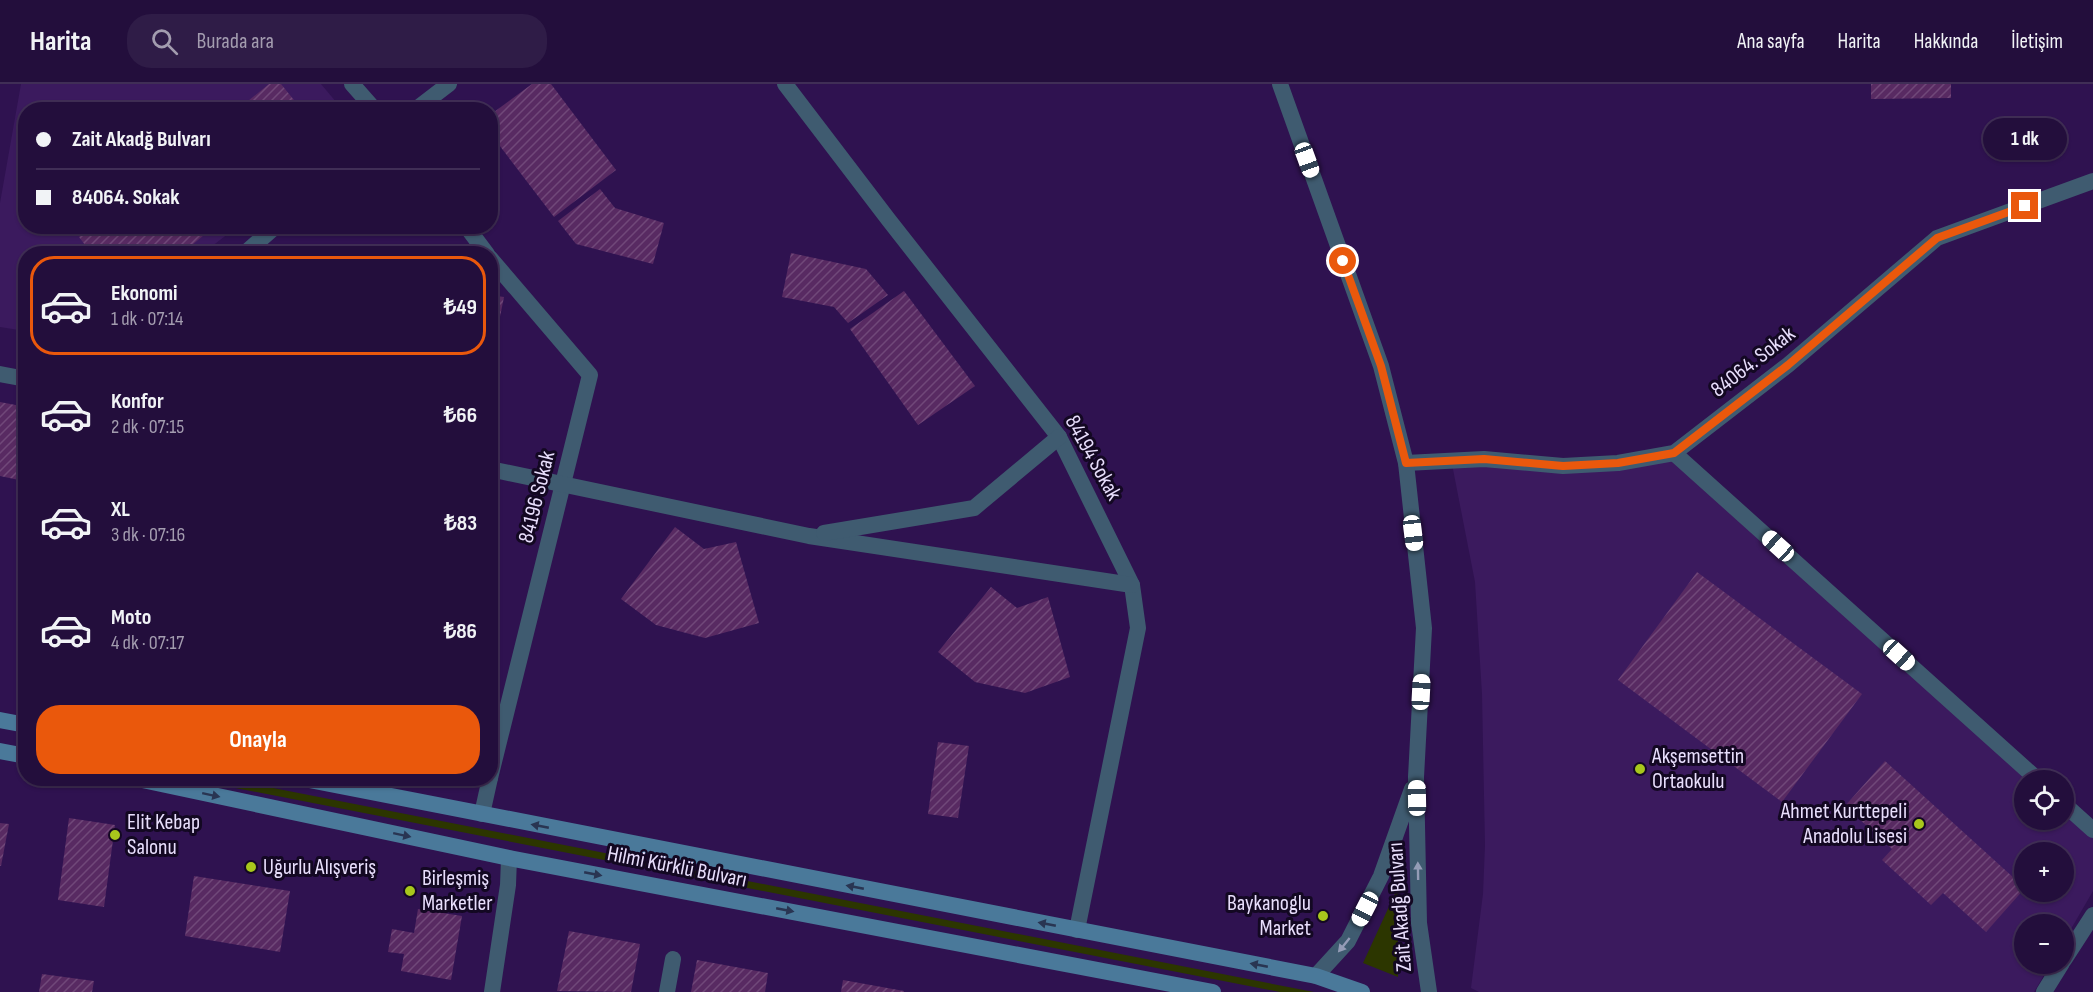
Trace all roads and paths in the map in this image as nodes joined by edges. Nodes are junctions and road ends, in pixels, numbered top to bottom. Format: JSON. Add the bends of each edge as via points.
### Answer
{"nodes":[{"id":1,"x":352,"y":84,"type":"edge"},
{"id":2,"x":449,"y":84,"type":"edge"},
{"id":3,"x":785,"y":84,"type":"edge"},
{"id":4,"x":1280,"y":84,"type":"edge"},
{"id":5,"x":368,"y":102,"type":"edge"},
{"id":6,"x":425,"y":102,"type":"edge"},
{"id":7,"x":2093,"y":181,"type":"edge"},
{"id":8,"x":267,"y":234,"type":"edge"},
{"id":9,"x":253,"y":246,"type":"edge"},
{"id":10,"x":498,"y":267,"type":"edge"},
{"id":11,"x":0,"y":374,"type":"edge"},
{"id":12,"x":18,"y":377,"type":"edge"},
{"id":13,"x":1059,"y":437,"type":"junction"},
{"id":14,"x":1674,"y":453,"type":"junction"},
{"id":15,"x":1406,"y":463,"type":"junction"},
{"id":16,"x":498,"y":471,"type":"edge"},
{"id":17,"x":563,"y":483,"type":"junction"},
{"id":18,"x":809,"y":536,"type":"junction"},
{"id":19,"x":1132,"y":585,"type":"junction"},
{"id":20,"x":0,"y":720,"type":"edge"},
{"id":21,"x":18,"y":723,"type":"edge"},
{"id":22,"x":498,"y":746,"type":"edge"},
{"id":23,"x":0,"y":751,"type":"edge"},
{"id":24,"x":18,"y":754,"type":"edge"},
{"id":25,"x":2027,"y":770,"type":"edge"},
{"id":26,"x":1416,"y":777,"type":"junction"},
{"id":27,"x":171,"y":786,"type":"edge"},
{"id":28,"x":340,"y":786,"type":"edge"},
{"id":29,"x":488,"y":786,"type":"edge"},
{"id":30,"x":2074,"y":813,"type":"edge"},
{"id":31,"x":482,"y":814,"type":"junction"},
{"id":32,"x":2093,"y":830,"type":"edge"},
{"id":33,"x":509,"y":858,"type":"junction"},
{"id":34,"x":2093,"y":915,"type":"edge"},
{"id":35,"x":1077,"y":930,"type":"junction"},
{"id":36,"x":2074,"y":945,"type":"edge"},
{"id":37,"x":673,"y":959,"type":"dead end"},
{"id":38,"x":2055,"y":974,"type":"edge"},
{"id":39,"x":1316,"y":976,"type":"junction"},
{"id":40,"x":1206,"y":991,"type":"edge"},
{"id":41,"x":492,"y":992,"type":"edge"},
{"id":42,"x":667,"y":992,"type":"edge"},
{"id":43,"x":1362,"y":992,"type":"edge"},
{"id":44,"x":1429,"y":992,"type":"edge"},
{"id":45,"x":2044,"y":992,"type":"edge"}],
"edges":[{"from":1,"to":5,"type":"street"},
{"from":2,"to":6,"type":"street"},
{"from":3,"to":13,"type":"street","name":"84194 Sokak"},
{"from":4,"to":15,"type":"street","name":"Zait Akadğ Bulvarı","via":[[1381,366]]},
{"from":7,"to":14,"type":"street","name":"84064. Sokak","via":[[1937,238],[1788,365]]},
{"from":8,"to":9,"type":"street"},
{"from":10,"to":17,"type":"street","name":"84196 Sokak","via":[[590,375]]},
{"from":11,"to":12,"type":"street"},
{"from":13,"to":18,"type":"street","via":[[974,508]]},
{"from":13,"to":19,"type":"street","name":"84194 Sokak"},
{"from":14,"to":15,"type":"street","name":"84064. Sokak","via":[[1618,463],[1563,466],[1484,459]]},
{"from":14,"to":25,"type":"street"},
{"from":15,"to":26,"type":"street","name":"Zait Akadğ Bulvarı","via":[[1424,628]]},
{"from":16,"to":17,"type":"street"},
{"from":17,"to":18,"type":"street"},
{"from":17,"to":22,"type":"street","name":"84196 Sokak"},
{"from":18,"to":19,"type":"street"},
{"from":19,"to":35,"type":"street","name":"84194 Sokak","via":[[1138,628]]},
{"from":20,"to":21,"type":"main road"},
{"from":23,"to":24,"type":"main road"},
{"from":26,"to":39,"type":"street","one_way":true,"via":[[1377,885],[1348,941]]},
{"from":44,"to":26,"type":"street","name":"Zait Akadğ Bulvarı","one_way":true,"via":[[1419,923]]},
{"from":27,"to":33,"type":"main road","name":"Hilmi Kürklü Bulvarı","one_way":true},
{"from":28,"to":31,"type":"main road","name":"Hilmi Kürklü Bulvarı"},
{"from":29,"to":31,"type":"street","name":"84196 Sokak"},
{"from":30,"to":32,"type":"street"},
{"from":35,"to":31,"type":"main road","name":"Hilmi Kürklü Bulvarı","one_way":true},
{"from":33,"to":40,"type":"main road","name":"Hilmi Kürklü Bulvarı","one_way":true},
{"from":33,"to":41,"type":"street"},
{"from":34,"to":36,"type":"street"},
{"from":39,"to":35,"type":"main road","name":"Hilmi Kürklü Bulvarı","one_way":true},
{"from":37,"to":42,"type":"street"},
{"from":38,"to":45,"type":"street"},
{"from":39,"to":43,"type":"main road","name":"Hilmi Kürklü Bulvarı"}]}
